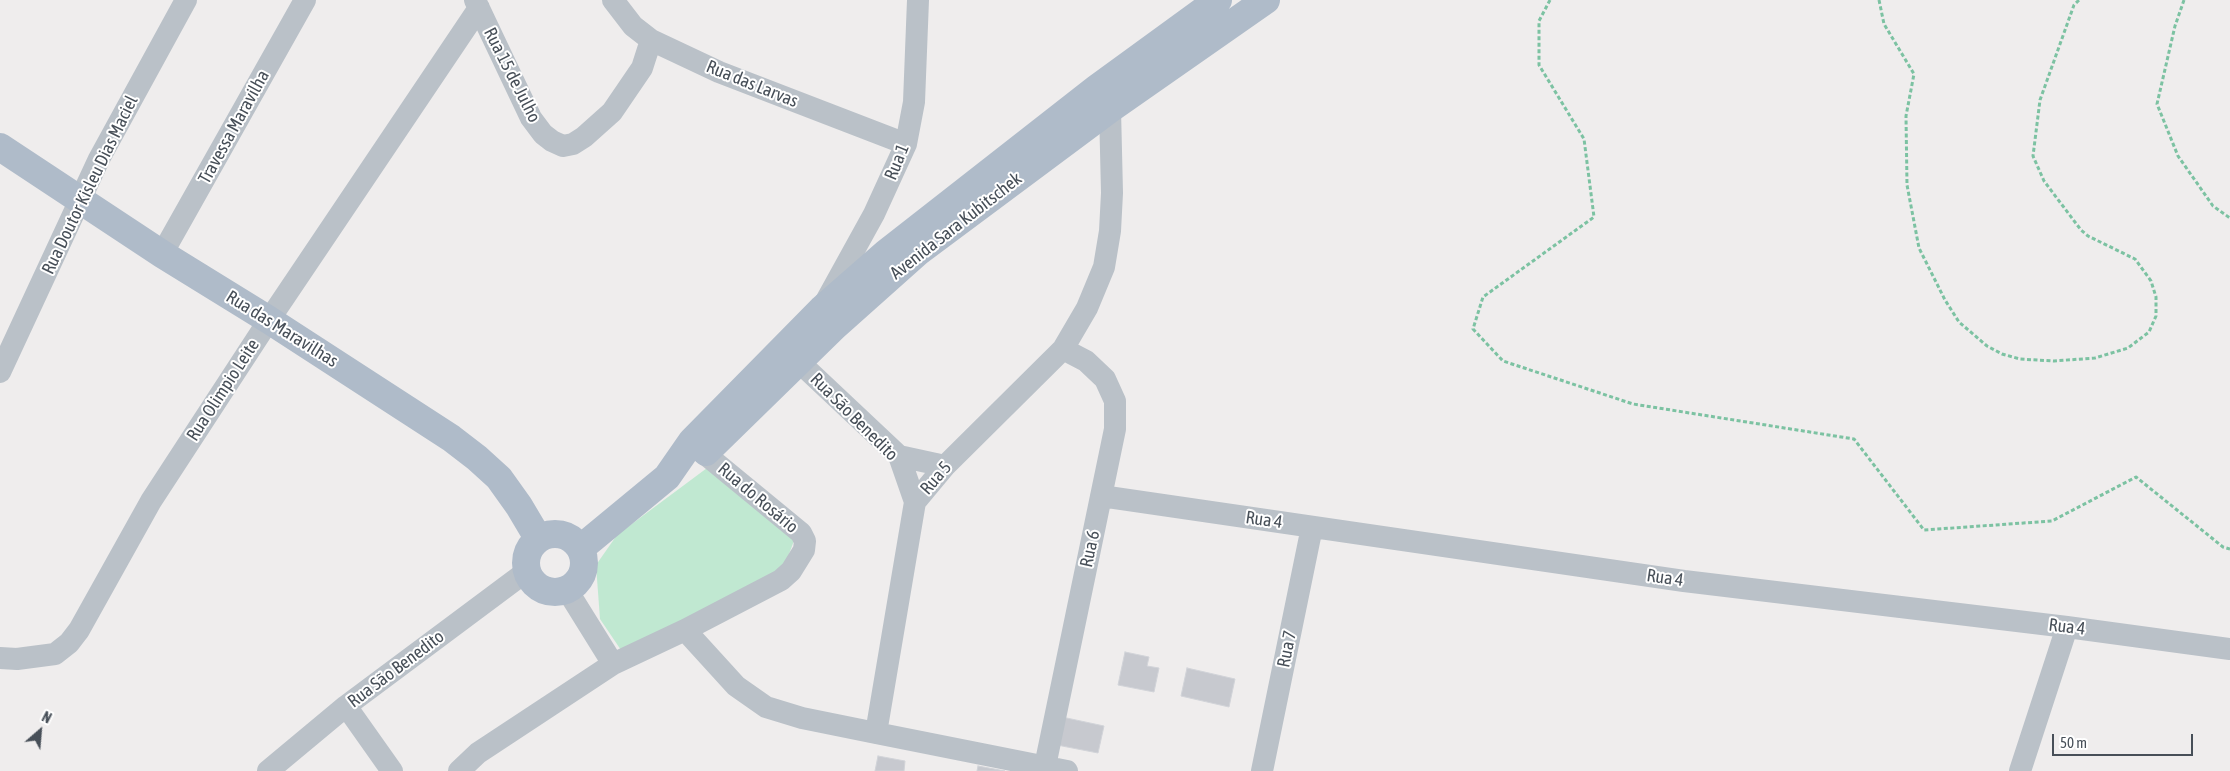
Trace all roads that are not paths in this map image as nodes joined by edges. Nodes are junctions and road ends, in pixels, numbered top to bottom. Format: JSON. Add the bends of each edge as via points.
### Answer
{"nodes":[{"id":1,"x":186,"y":0,"type":"edge"},
{"id":2,"x":305,"y":0,"type":"edge"},
{"id":3,"x":613,"y":0,"type":"edge"},
{"id":4,"x":918,"y":0,"type":"edge"},
{"id":5,"x":1218,"y":0,"type":"edge"},
{"id":6,"x":1266,"y":0,"type":"edge"},
{"id":7,"x":477,"y":4,"type":"edge"},
{"id":8,"x":651,"y":40,"type":"junction"},
{"id":9,"x":1110,"y":109,"type":"junction"},
{"id":10,"x":906,"y":144,"type":"junction"},
{"id":11,"x":0,"y":148,"type":"edge"},
{"id":12,"x":80,"y":200,"type":"junction"},
{"id":13,"x":162,"y":254,"type":"junction"},
{"id":14,"x":822,"y":309,"type":"junction"},
{"id":15,"x":269,"y":320,"type":"junction"},
{"id":16,"x":1063,"y":348,"type":"junction"},
{"id":17,"x":791,"y":355,"type":"junction"},
{"id":18,"x":0,"y":372,"type":"edge"},
{"id":19,"x":705,"y":454,"type":"junction"},
{"id":20,"x":899,"y":456,"type":"junction"},
{"id":21,"x":945,"y":466,"type":"junction"},
{"id":22,"x":667,"y":477,"type":"junction"},
{"id":23,"x":1101,"y":496,"type":"junction"},
{"id":24,"x":915,"y":502,"type":"junction"},
{"id":25,"x":1312,"y":527,"type":"junction"},
{"id":26,"x":538,"y":538,"type":"junction"},
{"id":27,"x":581,"y":548,"type":"junction"},
{"id":28,"x":527,"y":571,"type":"junction"},
{"id":29,"x":567,"y":590,"type":"junction"},
{"id":30,"x":2067,"y":627,"type":"junction"},
{"id":31,"x":685,"y":630,"type":"junction"},
{"id":32,"x":2230,"y":649,"type":"edge"},
{"id":33,"x":0,"y":658,"type":"edge"},
{"id":34,"x":613,"y":664,"type":"junction"},
{"id":35,"x":346,"y":706,"type":"junction"},
{"id":36,"x":876,"y":733,"type":"junction"},
{"id":37,"x":1044,"y":769,"type":"edge"},
{"id":38,"x":268,"y":771,"type":"edge"},
{"id":39,"x":392,"y":771,"type":"edge"},
{"id":40,"x":459,"y":771,"type":"edge"},
{"id":41,"x":1067,"y":771,"type":"edge"},
{"id":42,"x":1262,"y":771,"type":"edge"},
{"id":43,"x":2020,"y":771,"type":"edge"}],
"edges":[{"from":1,"to":12,"type":"street","name":"Rua Doutor Kisleu Dias Maciel"},
{"from":2,"to":13,"type":"street","name":"Travessa Maravilha"},
{"from":3,"to":8,"type":"street","name":"Rua das Larvas","via":[[633,26]]},
{"from":4,"to":10,"type":"street","name":"Rua 1","via":[[914,102]]},
{"from":5,"to":14,"type":"main road","name":"Avenida Sara Kubitschek","via":[[1097,88],[886,253]]},
{"from":6,"to":9,"type":"main road","name":"Avenida Sara Kubitschek"},
{"from":7,"to":8,"type":"street","name":"Rua 15 de Julho","via":[[531,118],[552,141],[563,146],[584,137],[612,112],[642,68]]},
{"from":7,"to":15,"type":"street","name":"Rua Olimpio Leite"},
{"from":8,"to":10,"type":"street","name":"Rua das Larvas","via":[[719,72]]},
{"from":9,"to":16,"type":"street","name":"Rua 5","via":[[1112,193],[1104,267],[1087,308]]},
{"from":9,"to":17,"type":"main road","name":"Avenida Sara Kubitschek","via":[[918,252],[835,326]]},
{"from":10,"to":14,"type":"street","name":"Rua 1","via":[[874,214]]},
{"from":11,"to":12,"type":"main road","name":"Rua das Maravilhas"},
{"from":12,"to":13,"type":"main road","name":"Rua das Maravilhas"},
{"from":12,"to":18,"type":"street","name":"Rua Doutor Kisleu Dias Maciel"},
{"from":13,"to":15,"type":"main road","name":"Rua das Maravilhas"},
{"from":14,"to":17,"type":"main road","name":"Avenida Sara Kubitschek"},
{"from":15,"to":26,"type":"main road","name":"Rua das Maravilhas","via":[[477,458],[499,478]]},
{"from":15,"to":33,"type":"street","name":"Rua Olimpio Leite","via":[[151,501],[69,643],[55,654]]},
{"from":16,"to":21,"type":"street","name":"Rua 5"},
{"from":16,"to":23,"type":"street","name":"Rua 6","via":[[1086,361],[1105,379],[1115,401],[1115,429]]},
{"from":17,"to":19,"type":"main road","name":"Avenida Sara Kubitschek"},
{"from":17,"to":20,"type":"street","name":"Rua São Benedito"},
{"from":17,"to":22,"type":"main road","via":[[692,441]]},
{"from":19,"to":22,"type":"main road","name":"Avenida Sara Kubitschek"},
{"from":19,"to":31,"type":"street","name":"Rua do Rosário","via":[[801,532],[804,550],[782,580]]},
{"from":20,"to":21,"type":"street"},
{"from":20,"to":24,"type":"street","name":"Rua São Benedito"},
{"from":21,"to":24,"type":"street","name":"Rua 5"},
{"from":22,"to":27,"type":"main road"},
{"from":23,"to":25,"type":"street","name":"Rua 4"},
{"from":23,"to":37,"type":"street","name":"Rua 6"},
{"from":24,"to":36,"type":"street","name":"Rua 5"},
{"from":25,"to":30,"type":"street","name":"Rua 4","via":[[1684,581]]},
{"from":25,"to":42,"type":"street","name":"Rua 7"},
{"from":26,"to":27,"type":"main road","via":[[547,534],[566,535]]},
{"from":26,"to":28,"type":"main road","via":[[527,553]]},
{"from":27,"to":29,"type":"main road","via":[[585,564],[583,572],[580,580]]},
{"from":28,"to":29,"type":"main road","via":[[538,587],[547,591]]},
{"from":28,"to":35,"type":"street","name":"Rua São Benedito"},
{"from":29,"to":34,"type":"street"},
{"from":30,"to":32,"type":"street","name":"Rua 4"},
{"from":30,"to":43,"type":"street"},
{"from":31,"to":34,"type":"street","name":"Rua do Rosário"},
{"from":31,"to":36,"type":"street","via":[[736,686],[766,707]]},
{"from":34,"to":40,"type":"street","via":[[478,753]]},
{"from":35,"to":38,"type":"street","name":"Rua São Benedito"},
{"from":35,"to":39,"type":"street"},
{"from":36,"to":37,"type":"street"},
{"from":37,"to":41,"type":"street"}]}
